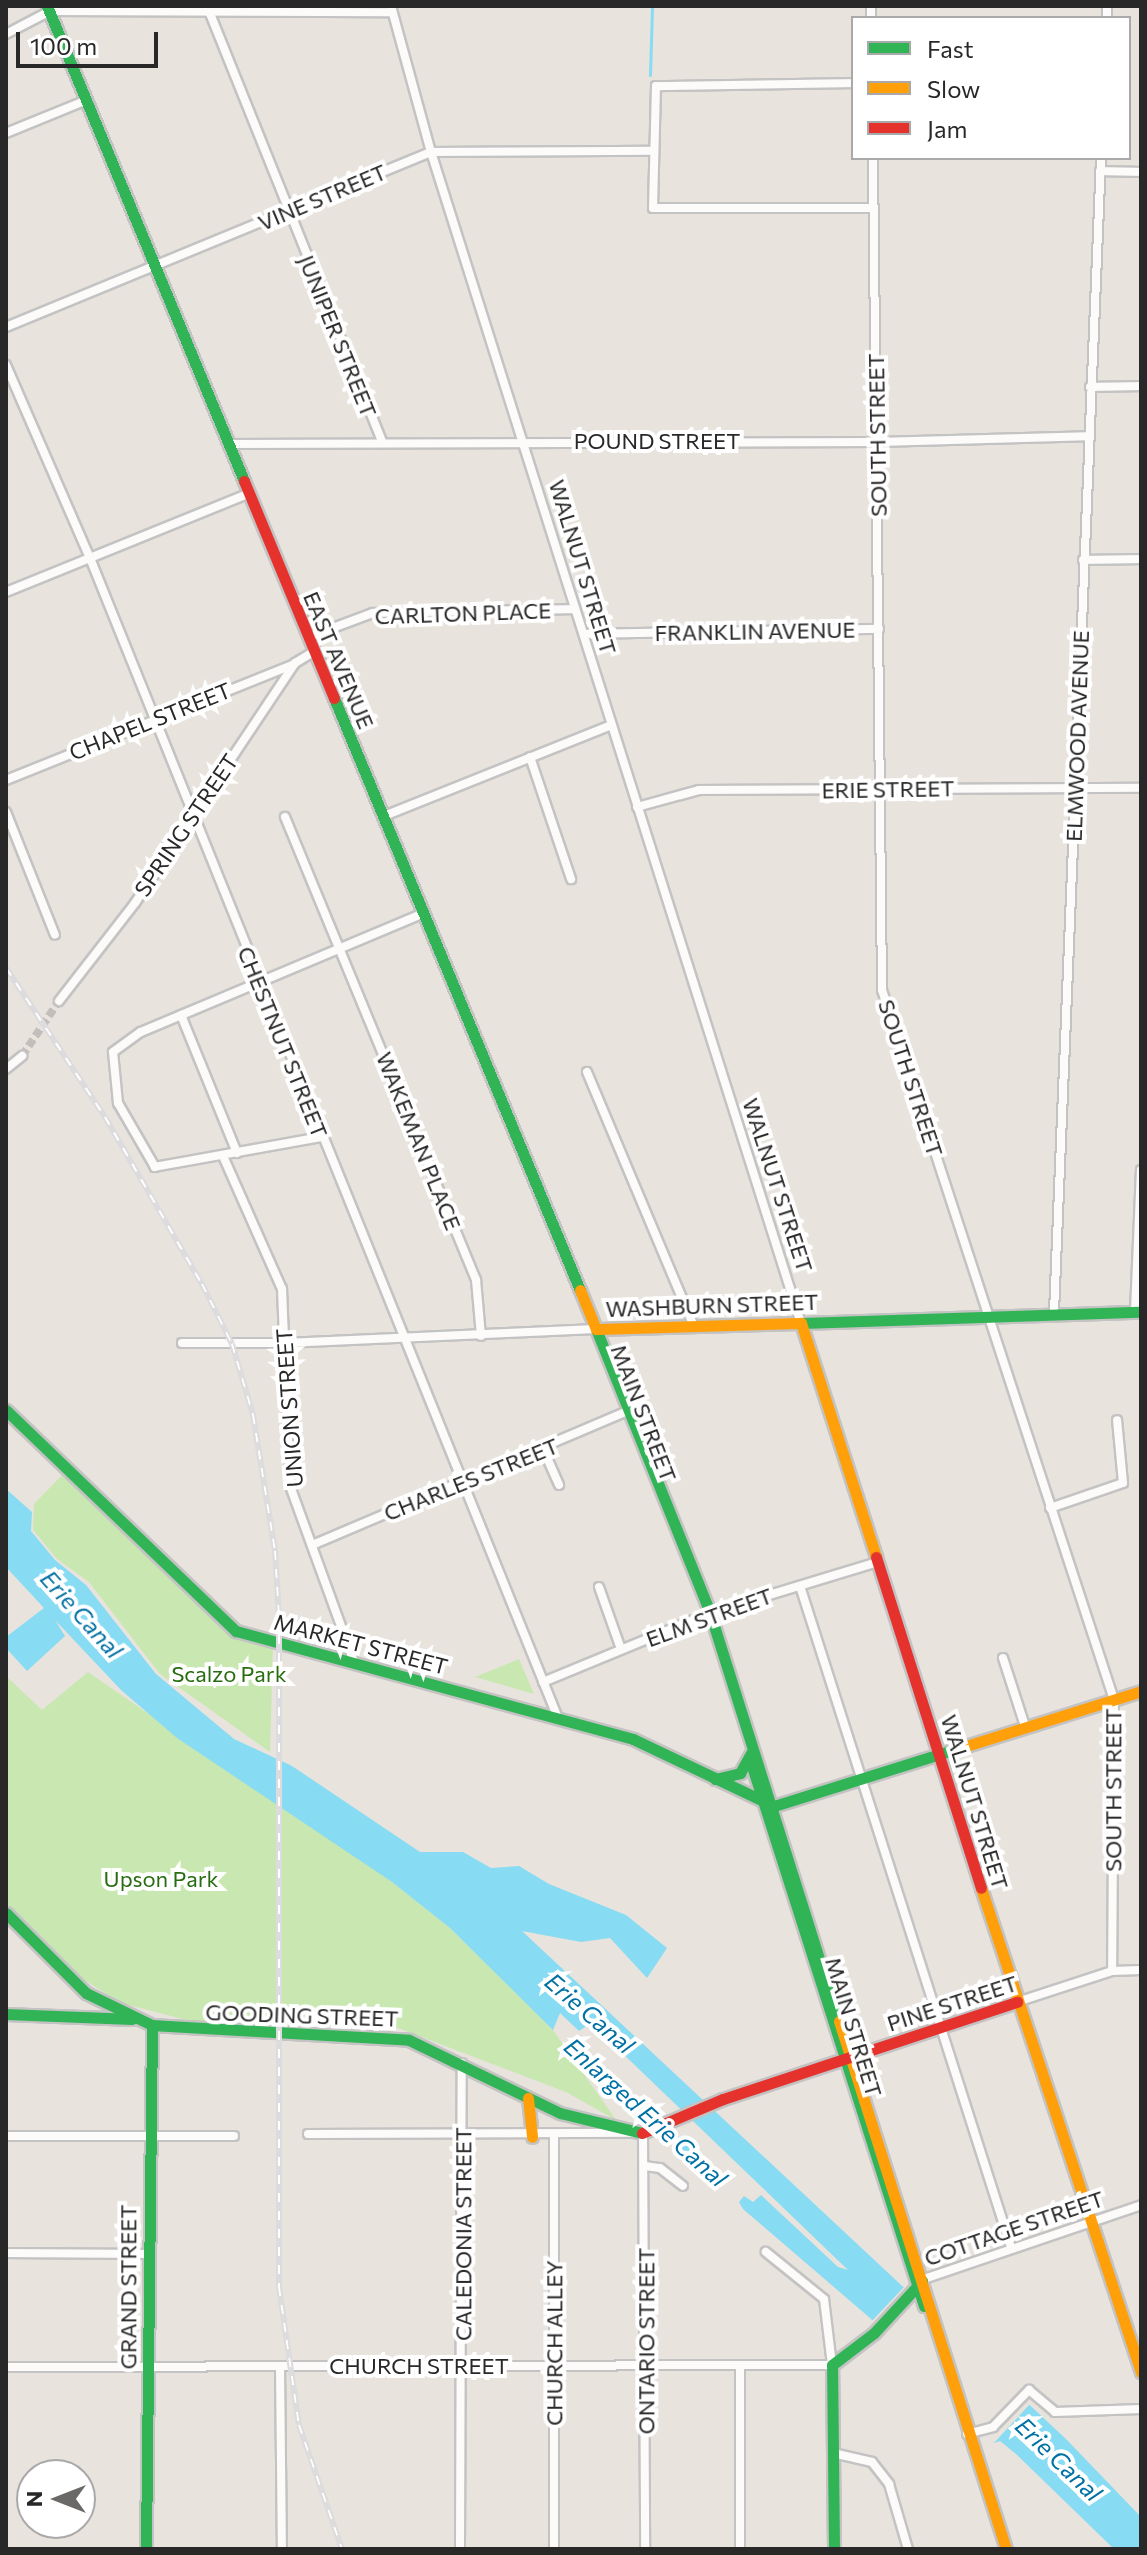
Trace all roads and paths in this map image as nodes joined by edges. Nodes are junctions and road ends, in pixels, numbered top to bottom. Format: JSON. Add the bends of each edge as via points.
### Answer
{"nodes":[{"id":1,"x":48,"y":8,"type":"edge"},
{"id":2,"x":207,"y":9,"type":"edge"},
{"id":3,"x":391,"y":9,"type":"edge"},
{"id":4,"x":6,"y":34,"type":"edge"},
{"id":5,"x":851,"y":83,"type":"edge"},
{"id":6,"x":87,"y":100,"type":"junction"},
{"id":7,"x":6,"y":133,"type":"edge"},
{"id":8,"x":654,"y":151,"type":"junction"},
{"id":9,"x":431,"y":152,"type":"junction"},
{"id":10,"x":873,"y":160,"type":"edge"},
{"id":11,"x":1101,"y":160,"type":"edge"},
{"id":12,"x":1100,"y":171,"type":"junction"},
{"id":13,"x":1141,"y":172,"type":"edge"},
{"id":14,"x":874,"y":208,"type":"junction"},
{"id":15,"x":288,"y":212,"type":"junction"},
{"id":16,"x":156,"y":266,"type":"junction"},
{"id":17,"x":6,"y":327,"type":"edge"},
{"id":18,"x":6,"y":365,"type":"edge"},
{"id":19,"x":1141,"y":386,"type":"edge"},
{"id":20,"x":1090,"y":387,"type":"junction"},
{"id":21,"x":1087,"y":436,"type":"junction"},
{"id":22,"x":523,"y":440,"type":"junction"},
{"id":23,"x":382,"y":442,"type":"junction"},
{"id":24,"x":878,"y":442,"type":"junction"},
{"id":25,"x":228,"y":444,"type":"junction"},
{"id":26,"x":247,"y":494,"type":"junction"},
{"id":27,"x":90,"y":558,"type":"junction"},
{"id":28,"x":1141,"y":559,"type":"edge"},
{"id":29,"x":1083,"y":560,"type":"junction"},
{"id":30,"x":6,"y":592,"type":"edge"},
{"id":31,"x":575,"y":609,"type":"junction"},
{"id":32,"x":879,"y":629,"type":"junction"},
{"id":33,"x":584,"y":634,"type":"junction"},
{"id":34,"x":307,"y":638,"type":"junction"},
{"id":35,"x":313,"y":652,"type":"junction"},
{"id":36,"x":295,"y":663,"type":"junction"},
{"id":37,"x":153,"y":718,"type":"junction"},
{"id":38,"x":611,"y":725,"type":"junction"},
{"id":39,"x":530,"y":757,"type":"junction"},
{"id":40,"x":6,"y":780,"type":"edge"},
{"id":41,"x":1076,"y":786,"type":"junction"},
{"id":42,"x":1141,"y":788,"type":"edge"},
{"id":43,"x":883,"y":789,"type":"junction"},
{"id":44,"x":637,"y":807,"type":"junction"},
{"id":45,"x":6,"y":812,"type":"edge"},
{"id":46,"x":384,"y":816,"type":"junction"},
{"id":47,"x":285,"y":817,"type":"dead end"},
{"id":48,"x":192,"y":819,"type":"junction"},
{"id":49,"x":571,"y":879,"type":"dead end"},
{"id":50,"x":420,"y":915,"type":"junction"},
{"id":51,"x":55,"y":935,"type":"dead end"},
{"id":52,"x":341,"y":950,"type":"junction"},
{"id":53,"x":259,"y":984,"type":"junction"},
{"id":54,"x":59,"y":1001,"type":"tunnel mouth"},
{"id":55,"x":181,"y":1015,"type":"junction"},
{"id":56,"x":22,"y":1056,"type":"tunnel mouth"},
{"id":57,"x":6,"y":1069,"type":"edge"},
{"id":58,"x":587,"y":1072,"type":"dead end"},
{"id":59,"x":321,"y":1137,"type":"junction"},
{"id":60,"x":237,"y":1153,"type":"junction"},
{"id":61,"x":223,"y":1156,"type":"junction"},
{"id":62,"x":1141,"y":1170,"type":"edge"},
{"id":63,"x":1138,"y":1312,"type":"edge"},
{"id":64,"x":1054,"y":1313,"type":"junction"},
{"id":65,"x":991,"y":1317,"type":"junction"},
{"id":66,"x":801,"y":1323,"type":"junction"},
{"id":67,"x":694,"y":1327,"type":"junction"},
{"id":68,"x":596,"y":1329,"type":"junction"},
{"id":69,"x":481,"y":1336,"type":"junction"},
{"id":70,"x":404,"y":1339,"type":"junction"},
{"id":71,"x":182,"y":1343,"type":"dead end"},
{"id":72,"x":285,"y":1343,"type":"junction"},
{"id":73,"x":6,"y":1410,"type":"edge"},
{"id":74,"x":625,"y":1412,"type":"junction"},
{"id":75,"x":1117,"y":1420,"type":"dead end"},
{"id":76,"x":544,"y":1451,"type":"junction"},
{"id":77,"x":461,"y":1483,"type":"junction"},
{"id":78,"x":559,"y":1485,"type":"dead end"},
{"id":79,"x":1050,"y":1508,"type":"junction"},
{"id":80,"x":312,"y":1545,"type":"junction"},
{"id":81,"x":878,"y":1562,"type":"junction"},
{"id":82,"x":800,"y":1586,"type":"junction"},
{"id":83,"x":599,"y":1587,"type":"dead end"},
{"id":84,"x":706,"y":1615,"type":"junction"},
{"id":85,"x":621,"y":1649,"type":"junction"},
{"id":86,"x":1003,"y":1658,"type":"dead end"},
{"id":87,"x":354,"y":1662,"type":"junction"},
{"id":88,"x":543,"y":1682,"type":"junction"},
{"id":89,"x":1141,"y":1691,"type":"edge"},
{"id":90,"x":1114,"y":1700,"type":"junction"},
{"id":91,"x":558,"y":1718,"type":"junction"},
{"id":92,"x":1025,"y":1726,"type":"junction"},
{"id":93,"x":754,"y":1745,"type":"junction"},
{"id":94,"x":940,"y":1755,"type":"junction"},
{"id":95,"x":749,"y":1757,"type":"junction"},
{"id":96,"x":715,"y":1779,"type":"junction"},
{"id":97,"x":862,"y":1780,"type":"junction"},
{"id":98,"x":769,"y":1804,"type":"junction"},
{"id":99,"x":6,"y":1913,"type":"edge"},
{"id":100,"x":1141,"y":1970,"type":"edge"},
{"id":101,"x":1112,"y":1971,"type":"junction"},
{"id":102,"x":86,"y":1993,"type":"junction"},
{"id":103,"x":1017,"y":2002,"type":"junction"},
{"id":104,"x":54,"y":2013,"type":"junction"},
{"id":105,"x":6,"y":2014,"type":"edge"},
{"id":106,"x":132,"y":2019,"type":"junction"},
{"id":107,"x":152,"y":2025,"type":"junction"},
{"id":108,"x":941,"y":2027,"type":"junction"},
{"id":109,"x":848,"y":2059,"type":"junction"},
{"id":110,"x":462,"y":2062,"type":"junction"},
{"id":111,"x":528,"y":2098,"type":"junction"},
{"id":112,"x":643,"y":2133,"type":"junction"},
{"id":113,"x":308,"y":2134,"type":"dead end"},
{"id":114,"x":6,"y":2136,"type":"edge"},
{"id":115,"x":149,"y":2136,"type":"junction"},
{"id":116,"x":234,"y":2136,"type":"dead end"},
{"id":117,"x":463,"y":2137,"type":"junction"},
{"id":118,"x":532,"y":2137,"type":"junction"},
{"id":119,"x":554,"y":2137,"type":"junction"},
{"id":120,"x":645,"y":2166,"type":"junction"},
{"id":121,"x":683,"y":2186,"type":"dead end"},
{"id":122,"x":1141,"y":2205,"type":"edge"},
{"id":123,"x":1088,"y":2222,"type":"junction"},
{"id":124,"x":1011,"y":2247,"type":"junction"},
{"id":125,"x":766,"y":2252,"type":"dead end"},
{"id":126,"x":6,"y":2253,"type":"edge"},
{"id":127,"x":149,"y":2254,"type":"junction"},
{"id":128,"x":918,"y":2286,"type":"junction"},
{"id":129,"x":555,"y":2365,"type":"junction"},
{"id":130,"x":740,"y":2365,"type":"junction"},
{"id":131,"x":832,"y":2365,"type":"junction"},
{"id":132,"x":280,"y":2366,"type":"junction"},
{"id":133,"x":646,"y":2366,"type":"junction"},
{"id":134,"x":6,"y":2367,"type":"edge"},
{"id":135,"x":463,"y":2367,"type":"junction"},
{"id":136,"x":148,"y":2369,"type":"junction"},
{"id":137,"x":1141,"y":2372,"type":"edge"},
{"id":138,"x":1141,"y":2409,"type":"edge"},
{"id":139,"x":972,"y":2430,"type":"junction"},
{"id":140,"x":833,"y":2453,"type":"junction"},
{"id":141,"x":146,"y":2549,"type":"edge"},
{"id":142,"x":282,"y":2549,"type":"edge"},
{"id":143,"x":460,"y":2549,"type":"edge"},
{"id":144,"x":554,"y":2549,"type":"edge"},
{"id":145,"x":645,"y":2549,"type":"edge"},
{"id":146,"x":740,"y":2549,"type":"edge"},
{"id":147,"x":834,"y":2549,"type":"edge"},
{"id":148,"x":908,"y":2549,"type":"edge"},
{"id":149,"x":1006,"y":2549,"type":"edge"}],
"edges":[{"from":1,"to":2,"type":"street"},
{"from":1,"to":4,"type":"street"},
{"from":1,"to":6,"type":"main road","name":"EAST AVENUE"},
{"from":2,"to":3,"type":"street"},
{"from":2,"to":15,"type":"street","name":"JUNIPER STREET"},
{"from":3,"to":9,"type":"street","name":"WALNUT STREET"},
{"from":5,"to":8,"type":"street","via":[[656,86]]},
{"from":6,"to":7,"type":"street"},
{"from":6,"to":16,"type":"main road","name":"EAST AVENUE"},
{"from":8,"to":9,"type":"street","name":"VINE STREET"},
{"from":8,"to":14,"type":"street","via":[[653,208]]},
{"from":9,"to":15,"type":"street","name":"VINE STREET"},
{"from":9,"to":22,"type":"street","name":"WALNUT STREET"},
{"from":10,"to":14,"type":"street","name":"SOUTH STREET"},
{"from":11,"to":12,"type":"street","name":"ELMWOOD AVENUE"},
{"from":12,"to":13,"type":"street"},
{"from":12,"to":20,"type":"street","name":"ELMWOOD AVENUE"},
{"from":14,"to":24,"type":"street","name":"SOUTH STREET"},
{"from":15,"to":16,"type":"street","name":"VINE STREET"},
{"from":15,"to":23,"type":"street","name":"JUNIPER STREET"},
{"from":16,"to":17,"type":"street","name":"VINE STREET"},
{"from":16,"to":25,"type":"main road","name":"EAST AVENUE"},
{"from":18,"to":27,"type":"street","name":"CHESTNUT STREET"},
{"from":19,"to":20,"type":"street"},
{"from":20,"to":21,"type":"street","name":"ELMWOOD AVENUE"},
{"from":21,"to":24,"type":"street","name":"POUND STREET"},
{"from":21,"to":29,"type":"street","name":"ELMWOOD AVENUE"},
{"from":22,"to":23,"type":"street","name":"POUND STREET"},
{"from":22,"to":24,"type":"street","name":"POUND STREET"},
{"from":22,"to":31,"type":"street","name":"WALNUT STREET"},
{"from":23,"to":25,"type":"street","name":"POUND STREET"},
{"from":24,"to":32,"type":"street","name":"SOUTH STREET"},
{"from":25,"to":26,"type":"main road","name":"EAST AVENUE"},
{"from":26,"to":27,"type":"street"},
{"from":26,"to":34,"type":"main road","name":"EAST AVENUE"},
{"from":27,"to":30,"type":"street"},
{"from":27,"to":37,"type":"street","name":"CHESTNUT STREET"},
{"from":28,"to":29,"type":"street"},
{"from":29,"to":41,"type":"street","name":"ELMWOOD AVENUE"},
{"from":31,"to":33,"type":"street","name":"WALNUT STREET"},
{"from":31,"to":34,"type":"street","name":"CARLTON PLACE","via":[[373,613]]},
{"from":32,"to":33,"type":"street","name":"FRANKLIN AVENUE"},
{"from":32,"to":43,"type":"street","name":"SOUTH STREET"},
{"from":33,"to":38,"type":"street","name":"WALNUT STREET"},
{"from":34,"to":35,"type":"main road","name":"EAST AVENUE"},
{"from":35,"to":36,"type":"street","name":"SPRING STREET"},
{"from":35,"to":46,"type":"main road","name":"EAST AVENUE"},
{"from":36,"to":37,"type":"street","name":"CHAPEL STREET"},
{"from":36,"to":48,"type":"street","name":"SPRING STREET"},
{"from":37,"to":40,"type":"street","name":"CHAPEL STREET"},
{"from":37,"to":48,"type":"street","name":"CHESTNUT STREET"},
{"from":38,"to":39,"type":"street"},
{"from":38,"to":44,"type":"street","name":"WALNUT STREET"},
{"from":39,"to":46,"type":"street"},
{"from":39,"to":49,"type":"street"},
{"from":41,"to":42,"type":"street","name":"ERIE STREET"},
{"from":41,"to":43,"type":"street","name":"ERIE STREET"},
{"from":41,"to":64,"type":"street","name":"ELMWOOD AVENUE"},
{"from":43,"to":44,"type":"street","name":"ERIE STREET","via":[[699,790]]},
{"from":43,"to":65,"type":"street","name":"SOUTH STREET","via":[[882,990]]},
{"from":44,"to":66,"type":"street","name":"WALNUT STREET"},
{"from":45,"to":51,"type":"street"},
{"from":46,"to":50,"type":"main road","name":"EAST AVENUE"},
{"from":47,"to":52,"type":"street","name":"WAKEMAN PLACE"},
{"from":48,"to":53,"type":"street","name":"CHESTNUT STREET"},
{"from":48,"to":54,"type":"street","name":"SPRING STREET"},
{"from":50,"to":52,"type":"street"},
{"from":50,"to":68,"type":"main road","name":"EAST AVENUE"},
{"from":52,"to":53,"type":"street"},
{"from":52,"to":69,"type":"street","name":"WAKEMAN PLACE","via":[[476,1280]]},
{"from":53,"to":55,"type":"street"},
{"from":53,"to":59,"type":"street","name":"CHESTNUT STREET"},
{"from":55,"to":60,"type":"street"},
{"from":55,"to":61,"type":"street","via":[[141,1032],[113,1052],[118,1103],[155,1167]]},
{"from":56,"to":57,"type":"street"},
{"from":58,"to":67,"type":"street"},
{"from":59,"to":60,"type":"street"},
{"from":59,"to":70,"type":"street","name":"CHESTNUT STREET"},
{"from":60,"to":61,"type":"street"},
{"from":61,"to":72,"type":"street","name":"UNION STREET","via":[[282,1289]]},
{"from":62,"to":63,"type":"street"},
{"from":63,"to":64,"type":"main road","name":"WASHBURN STREET"},
{"from":64,"to":65,"type":"main road","name":"WASHBURN STREET"},
{"from":65,"to":66,"type":"main road","name":"WASHBURN STREET"},
{"from":65,"to":79,"type":"street","name":"SOUTH STREET"},
{"from":66,"to":67,"type":"main road","name":"WASHBURN STREET"},
{"from":66,"to":81,"type":"main road","name":"WALNUT STREET"},
{"from":67,"to":68,"type":"main road","name":"WASHBURN STREET"},
{"from":68,"to":69,"type":"street","name":"WASHBURN STREET"},
{"from":68,"to":74,"type":"main road","name":"MAIN STREET"},
{"from":69,"to":70,"type":"street","name":"WASHBURN STREET"},
{"from":70,"to":72,"type":"street","name":"WASHBURN STREET"},
{"from":70,"to":77,"type":"street","name":"CHESTNUT STREET"},
{"from":71,"to":72,"type":"street","name":"WASHBURN STREET"},
{"from":72,"to":80,"type":"street","name":"UNION STREET","via":[[290,1486]]},
{"from":73,"to":87,"type":"main road","name":"MARKET STREET","via":[[236,1631]]},
{"from":74,"to":76,"type":"street","name":"CHARLES STREET"},
{"from":74,"to":84,"type":"main road","name":"MAIN STREET"},
{"from":75,"to":79,"type":"street","via":[[1123,1483]]},
{"from":76,"to":77,"type":"street","name":"CHARLES STREET"},
{"from":76,"to":78,"type":"street"},
{"from":77,"to":80,"type":"street","name":"CHARLES STREET"},
{"from":77,"to":88,"type":"street","name":"CHESTNUT STREET"},
{"from":79,"to":90,"type":"street","name":"SOUTH STREET"},
{"from":80,"to":87,"type":"street","name":"UNION STREET"},
{"from":81,"to":82,"type":"street","name":"ELM STREET"},
{"from":81,"to":94,"type":"main road","name":"WALNUT STREET"},
{"from":82,"to":84,"type":"street","name":"ELM STREET"},
{"from":82,"to":97,"type":"street"},
{"from":83,"to":85,"type":"street"},
{"from":84,"to":85,"type":"street","name":"ELM STREET"},
{"from":84,"to":93,"type":"main road","name":"MAIN STREET"},
{"from":84,"to":95,"type":"main road","name":"MAIN STREET"},
{"from":85,"to":88,"type":"street","name":"ELM STREET"},
{"from":86,"to":92,"type":"street"},
{"from":87,"to":91,"type":"main road","name":"MARKET STREET"},
{"from":88,"to":91,"type":"street","name":"CHESTNUT STREET"},
{"from":89,"to":90,"type":"main road"},
{"from":90,"to":92,"type":"main road"},
{"from":90,"to":101,"type":"street","name":"SOUTH STREET"},
{"from":91,"to":96,"type":"main road","name":"MARKET STREET","via":[[633,1739]]},
{"from":92,"to":94,"type":"main road"},
{"from":93,"to":95,"type":"main road"},
{"from":93,"to":98,"type":"main road","name":"MAIN STREET"},
{"from":94,"to":97,"type":"main road"},
{"from":94,"to":103,"type":"main road","name":"WALNUT STREET"},
{"from":95,"to":96,"type":"main road","via":[[740,1773]]},
{"from":95,"to":98,"type":"main road","name":"MAIN STREET"},
{"from":96,"to":98,"type":"main road","name":"MARKET STREET"},
{"from":97,"to":98,"type":"main road"},
{"from":97,"to":108,"type":"street"},
{"from":98,"to":109,"type":"main road","name":"MAIN STREET"},
{"from":99,"to":102,"type":"main road"},
{"from":100,"to":101,"type":"street","name":"PINE STREET"},
{"from":101,"to":103,"type":"street","name":"PINE STREET"},
{"from":102,"to":104,"type":"main road","name":"GOODING STREET","via":[[83,2006]]},
{"from":102,"to":106,"type":"main road","name":"GOODING STREET"},
{"from":103,"to":108,"type":"main road","name":"PINE STREET"},
{"from":103,"to":123,"type":"main road","name":"WALNUT STREET"},
{"from":104,"to":105,"type":"main road","name":"GOODING STREET"},
{"from":104,"to":106,"type":"main road","name":"GOODING STREET"},
{"from":106,"to":107,"type":"main road","name":"GOODING STREET"},
{"from":107,"to":110,"type":"main road","name":"GOODING STREET","via":[[409,2040]]},
{"from":107,"to":115,"type":"main road","name":"GRAND STREET"},
{"from":108,"to":109,"type":"main road","name":"PINE STREET"},
{"from":108,"to":124,"type":"street"},
{"from":109,"to":112,"type":"main road","name":"PINE STREET","via":[[723,2099]]},
{"from":109,"to":128,"type":"main road","name":"MAIN STREET"},
{"from":110,"to":111,"type":"main road","name":"GOODING STREET"},
{"from":110,"to":117,"type":"street","name":"CALEDONIA STREET"},
{"from":111,"to":112,"type":"main road","name":"GOODING STREET","via":[[589,2123]]},
{"from":111,"to":118,"type":"main road"},
{"from":112,"to":119,"type":"street"},
{"from":112,"to":120,"type":"street","name":"ONTARIO STREET"},
{"from":113,"to":117,"type":"street"},
{"from":114,"to":115,"type":"street"},
{"from":115,"to":116,"type":"street"},
{"from":115,"to":127,"type":"main road","name":"GRAND STREET"},
{"from":117,"to":118,"type":"street"},
{"from":117,"to":135,"type":"street","name":"CALEDONIA STREET"},
{"from":118,"to":119,"type":"street"},
{"from":119,"to":129,"type":"street","name":"CHURCH ALLEY"},
{"from":120,"to":121,"type":"street","via":[[660,2168]]},
{"from":120,"to":133,"type":"street","name":"ONTARIO STREET"},
{"from":122,"to":123,"type":"street","name":"COTTAGE STREET"},
{"from":123,"to":124,"type":"street","name":"COTTAGE STREET"},
{"from":123,"to":137,"type":"main road","name":"WALNUT STREET"},
{"from":124,"to":128,"type":"street","name":"COTTAGE STREET"},
{"from":125,"to":131,"type":"street","via":[[824,2299]]},
{"from":126,"to":127,"type":"street"},
{"from":127,"to":136,"type":"main road","name":"GRAND STREET"},
{"from":128,"to":131,"type":"main road","name":"COTTAGE STREET","via":[[874,2333]]},
{"from":128,"to":139,"type":"main road","name":"MAIN STREET","via":[[935,2314]]},
{"from":128,"to":139,"type":"main road","name":"MAIN STREET","via":[[959,2413]]},
{"from":129,"to":133,"type":"street","name":"CHURCH STREET"},
{"from":129,"to":135,"type":"street","name":"CHURCH STREET"},
{"from":129,"to":144,"type":"street","name":"CHURCH ALLEY"},
{"from":130,"to":131,"type":"street","name":"CHURCH STREET"},
{"from":130,"to":133,"type":"street","name":"CHURCH STREET"},
{"from":130,"to":146,"type":"street"},
{"from":131,"to":140,"type":"main road"},
{"from":132,"to":135,"type":"street","name":"CHURCH STREET"},
{"from":132,"to":136,"type":"street","name":"CHURCH STREET"},
{"from":132,"to":142,"type":"street"},
{"from":133,"to":145,"type":"street","name":"ONTARIO STREET"},
{"from":134,"to":136,"type":"street","name":"CHURCH STREET"},
{"from":135,"to":143,"type":"street","name":"CALEDONIA STREET"},
{"from":136,"to":141,"type":"main road","name":"GRAND STREET"},
{"from":138,"to":139,"type":"street","via":[[1055,2412],[1029,2390],[993,2427]]},
{"from":139,"to":149,"type":"main road","name":"MAIN STREET"},
{"from":140,"to":147,"type":"main road"},
{"from":140,"to":148,"type":"street","via":[[872,2462],[889,2484]]}]}
